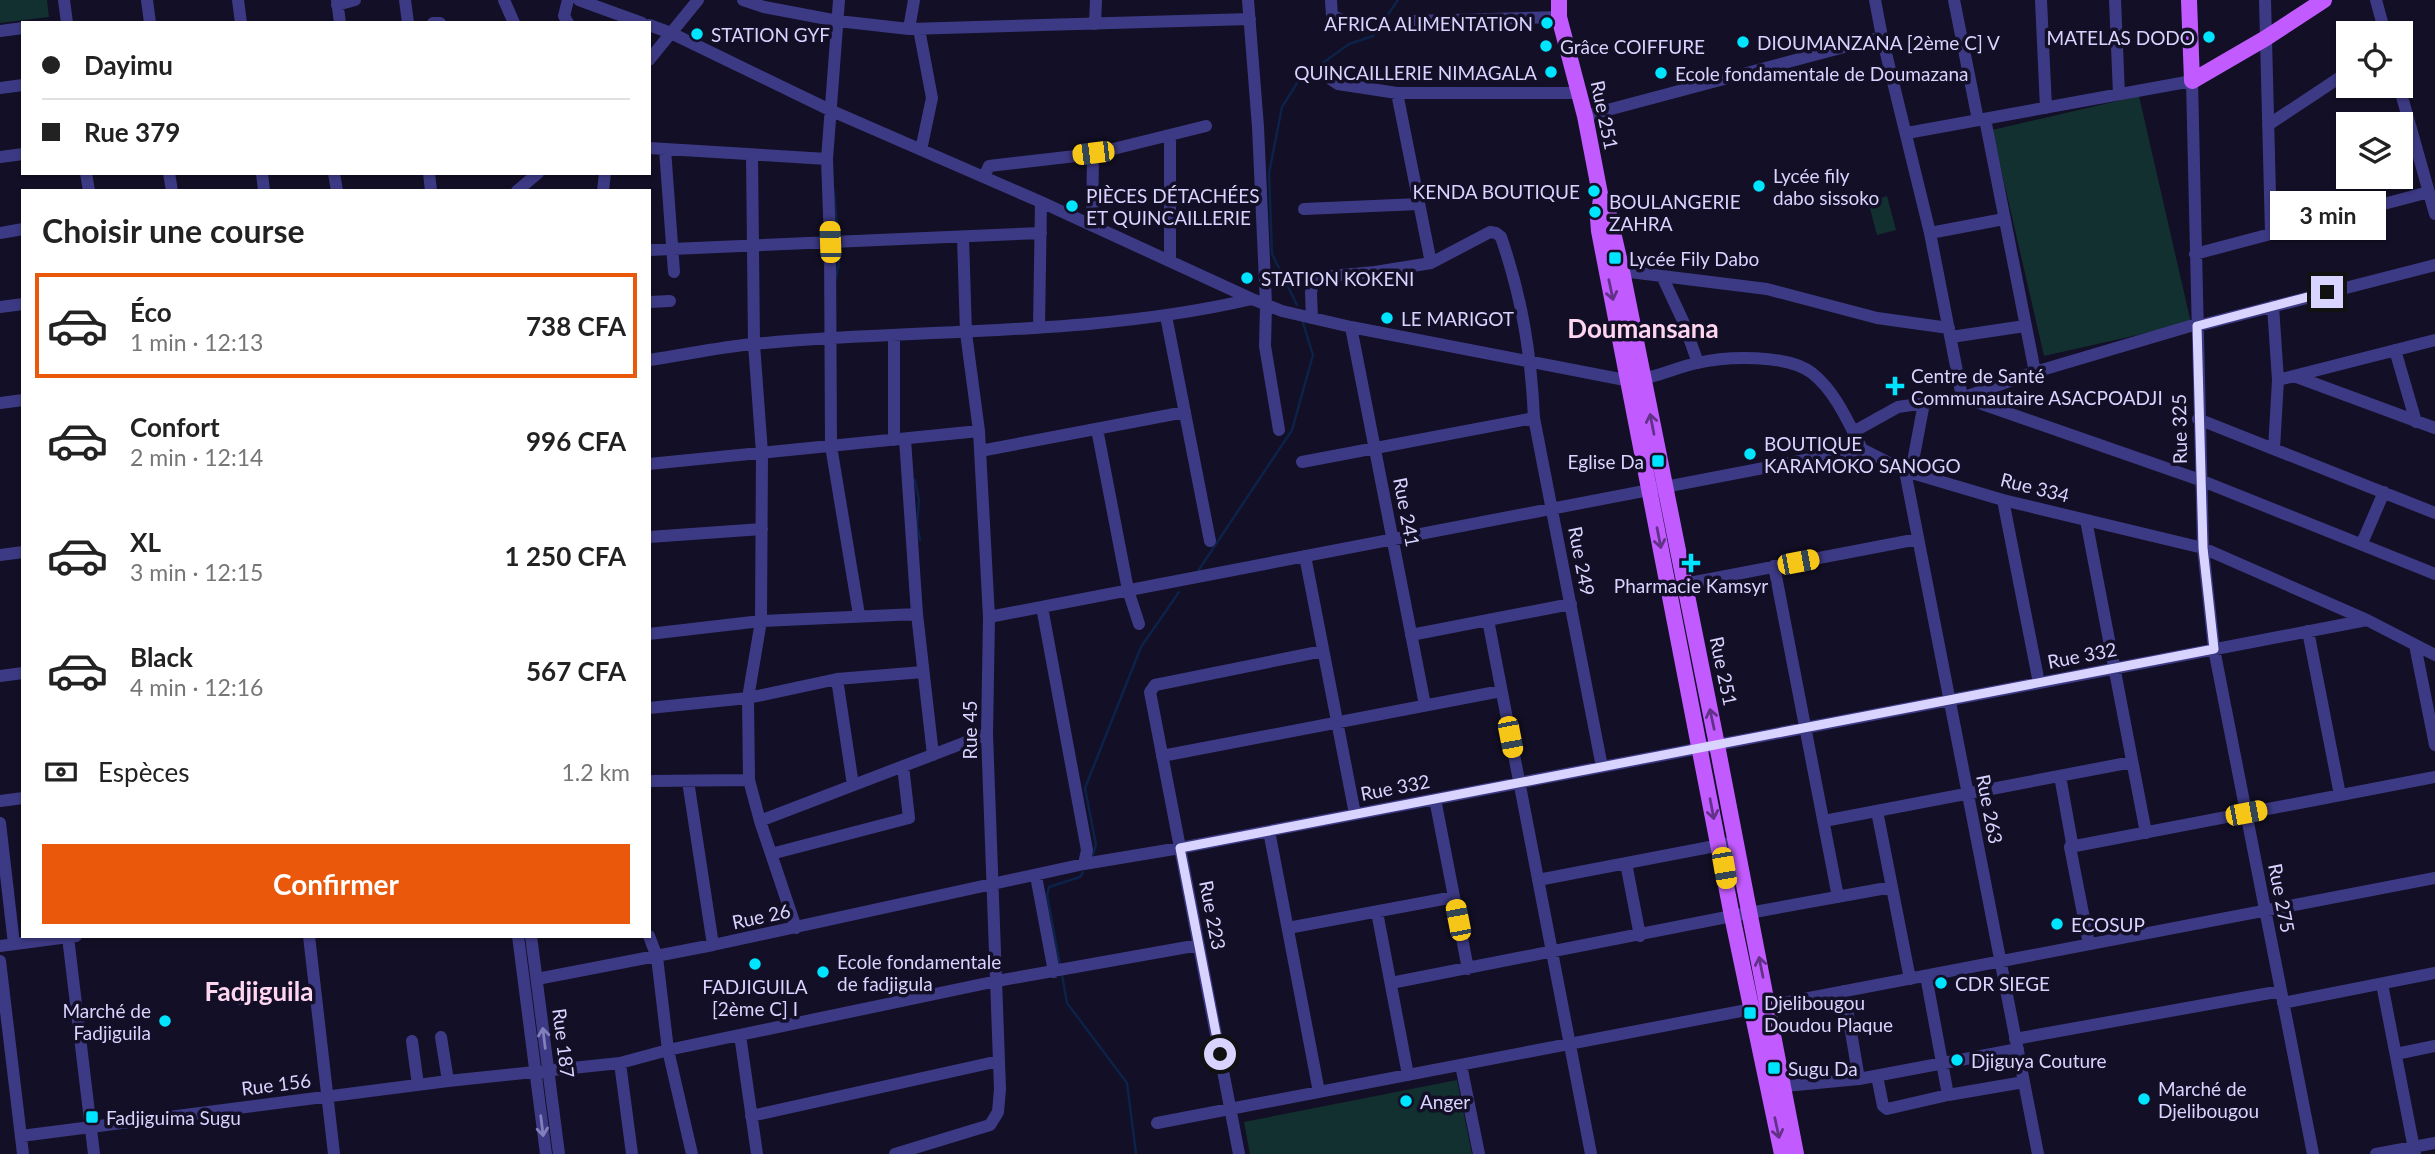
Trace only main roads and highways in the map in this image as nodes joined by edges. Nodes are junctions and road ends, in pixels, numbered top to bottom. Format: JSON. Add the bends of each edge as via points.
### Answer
{"nodes":[{"id":1,"x":1559,"y":0,"type":"edge"},
{"id":2,"x":2189,"y":0,"type":"edge"},
{"id":3,"x":2324,"y":0,"type":"edge"},
{"id":4,"x":1601,"y":199,"type":"junction"},
{"id":5,"x":1636,"y":380,"type":"junction"},
{"id":6,"x":1676,"y":585,"type":"junction"},
{"id":7,"x":1760,"y":1006,"type":"junction"},
{"id":8,"x":1776,"y":1087,"type":"junction"},
{"id":9,"x":1782,"y":1154,"type":"edge"},
{"id":10,"x":1796,"y":1154,"type":"edge"}],
"edges":[{"from":1,"to":4,"type":"main road","name":"Rue 251","via":[[1559,17]]},
{"from":2,"to":3,"type":"main road","via":[[2192,81]]},
{"from":4,"to":5,"type":"main road","name":"Rue 251","via":[[1622,271]]},
{"from":4,"to":5,"type":"main road","name":"Rue 251","one_way":true,"via":[[1599,231]]},
{"from":5,"to":6,"type":"main road","name":"Rue 251"},
{"from":7,"to":6,"type":"main road","name":"Rue 251","one_way":true,"via":[[1750,913],[1717,745]]},
{"from":6,"to":7,"type":"main road","name":"Rue 251","one_way":true,"via":[[1732,916]]},
{"from":7,"to":8,"type":"main road","name":"Rue 251"},
{"from":8,"to":9,"type":"main road","name":"Rue 251","one_way":true},
{"from":8,"to":10,"type":"main road","name":"Rue 251"}]}
